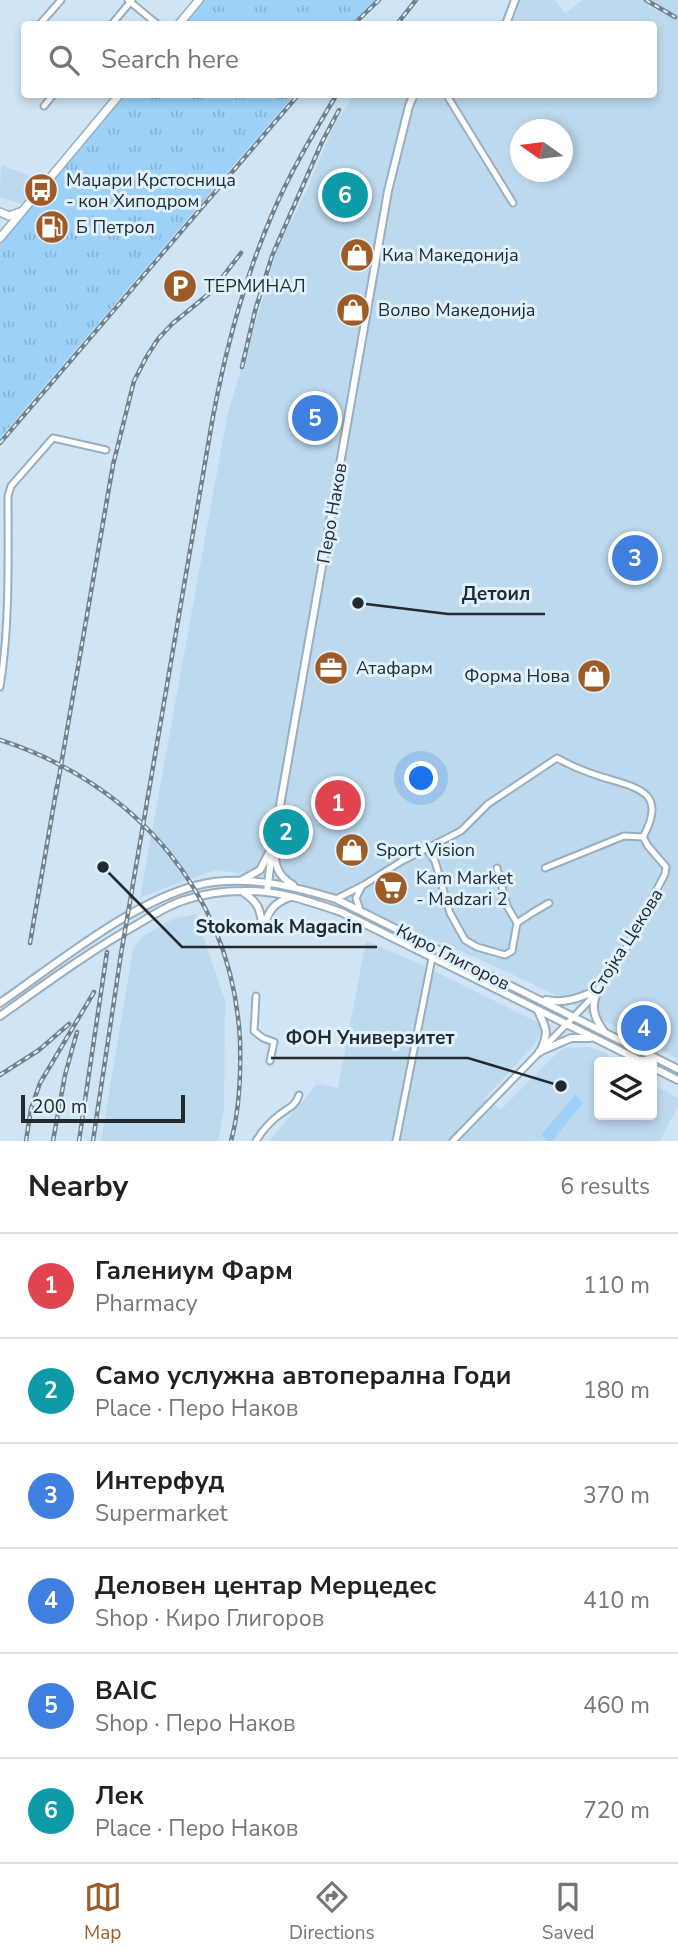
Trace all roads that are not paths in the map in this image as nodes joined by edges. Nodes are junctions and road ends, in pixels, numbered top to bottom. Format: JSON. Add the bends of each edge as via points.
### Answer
{"nodes":[{"id":1,"x":61,"y":0,"type":"edge"},
{"id":2,"x":199,"y":0,"type":"edge"},
{"id":3,"x":515,"y":0,"type":"edge"},
{"id":4,"x":130,"y":1,"type":"edge"},
{"id":5,"x":43,"y":21,"type":"edge"},
{"id":6,"x":114,"y":21,"type":"edge"},
{"id":7,"x":153,"y":21,"type":"edge"},
{"id":8,"x":181,"y":21,"type":"edge"},
{"id":9,"x":507,"y":21,"type":"edge"},
{"id":10,"x":51,"y":98,"type":"edge"},
{"id":11,"x":117,"y":98,"type":"edge"},
{"id":12,"x":413,"y":98,"type":"edge"},
{"id":13,"x":448,"y":98,"type":"edge"},
{"id":14,"x":44,"y":106,"type":"dead end"},
{"id":15,"x":513,"y":204,"type":"dead end"},
{"id":16,"x":24,"y":210,"type":"junction"},
{"id":17,"x":0,"y":212,"type":"edge"},
{"id":18,"x":0,"y":239,"type":"edge"},
{"id":19,"x":106,"y":450,"type":"dead end"},
{"id":20,"x":0,"y":687,"type":"edge"},
{"id":21,"x":643,"y":837,"type":"junction"},
{"id":22,"x":274,"y":843,"type":"junction"},
{"id":23,"x":426,"y":848,"type":"junction"},
{"id":24,"x":497,"y":868,"type":"dead end"},
{"id":25,"x":545,"y":868,"type":"dead end"},
{"id":26,"x":239,"y":881,"type":"junction"},
{"id":27,"x":268,"y":882,"type":"junction"},
{"id":28,"x":294,"y":886,"type":"junction"},
{"id":29,"x":362,"y":886,"type":"junction"},
{"id":30,"x":241,"y":891,"type":"junction"},
{"id":31,"x":267,"y":892,"type":"junction"},
{"id":32,"x":292,"y":897,"type":"junction"},
{"id":33,"x":336,"y":899,"type":"junction"},
{"id":34,"x":549,"y":903,"type":"dead end"},
{"id":35,"x":360,"y":910,"type":"junction"},
{"id":36,"x":517,"y":923,"type":"junction"},
{"id":37,"x":432,"y":958,"type":"junction"},
{"id":38,"x":598,"y":989,"type":"junction"},
{"id":39,"x":256,"y":996,"type":"dead end"},
{"id":40,"x":536,"y":998,"type":"junction"},
{"id":41,"x":0,"y":1003,"type":"edge"},
{"id":42,"x":537,"y":1009,"type":"junction"},
{"id":43,"x":0,"y":1016,"type":"edge"},
{"id":44,"x":575,"y":1016,"type":"junction"},
{"id":45,"x":566,"y":1025,"type":"junction"},
{"id":46,"x":604,"y":1031,"type":"junction"},
{"id":47,"x":598,"y":1040,"type":"junction"},
{"id":48,"x":540,"y":1052,"type":"junction"},
{"id":49,"x":633,"y":1057,"type":"edge"},
{"id":50,"x":271,"y":1061,"type":"dead end"},
{"id":51,"x":678,"y":1069,"type":"edge"},
{"id":52,"x":657,"y":1070,"type":"edge"},
{"id":53,"x":678,"y":1080,"type":"edge"},
{"id":54,"x":299,"y":1096,"type":"dead end"},
{"id":55,"x":256,"y":1141,"type":"edge"},
{"id":56,"x":396,"y":1141,"type":"edge"},
{"id":57,"x":453,"y":1141,"type":"edge"}],
"edges":[{"from":1,"to":5,"type":"street"},
{"from":2,"to":8,"type":"main road"},
{"from":3,"to":9,"type":"street"},
{"from":4,"to":6,"type":"street"},
{"from":4,"to":7,"type":"street"},
{"from":10,"to":14,"type":"street"},
{"from":11,"to":16,"type":"main road"},
{"from":12,"to":22,"type":"street","name":"Перо Наков","via":[[388,191]]},
{"from":13,"to":15,"type":"street"},
{"from":16,"to":17,"type":"main road","via":[[9,216]]},
{"from":16,"to":18,"type":"main road"},
{"from":19,"to":20,"type":"street","via":[[52,438],[10,486]]},
{"from":21,"to":23,"type":"street","via":[[652,821],[648,796],[557,758],[488,804],[461,831]]},
{"from":21,"to":25,"type":"street","via":[[624,836]]},
{"from":21,"to":38,"type":"street","name":"Стојка Цекова","via":[[666,867],[666,874],[635,934]]},
{"from":22,"to":26,"type":"street","via":[[260,870]]},
{"from":22,"to":27,"type":"street","name":"Перо Наков"},
{"from":22,"to":28,"type":"street","via":[[277,869]]},
{"from":23,"to":29,"type":"street"},
{"from":23,"to":36,"type":"street","via":[[465,940],[508,954]]},
{"from":24,"to":36,"type":"street"},
{"from":26,"to":27,"type":"street","name":"Киро Глигоров"},
{"from":26,"to":41,"type":"street","name":"Киро Глигоров","via":[[189,887],[146,906]]},
{"from":27,"to":28,"type":"street","name":"Киро Глигоров"},
{"from":27,"to":31,"type":"street","name":"Перо Наков"},
{"from":28,"to":33,"type":"street","name":"Киро Глигоров"},
{"from":29,"to":33,"type":"street"},
{"from":29,"to":35,"type":"street","via":[[356,898]]},
{"from":30,"to":31,"type":"street","name":"Киро Глигоров"},
{"from":30,"to":32,"type":"street","via":[[260,909],[263,928],[272,906]]},
{"from":30,"to":43,"type":"street","name":"Киро Глигоров","via":[[207,894],[166,907],[88,954]]},
{"from":31,"to":32,"type":"street","name":"Киро Глигоров"},
{"from":32,"to":37,"type":"street","name":"Киро Глигоров","via":[[341,912]]},
{"from":33,"to":35,"type":"street","name":"Киро Глигоров"},
{"from":34,"to":36,"type":"street"},
{"from":35,"to":40,"type":"street","name":"Киро Глигоров"},
{"from":37,"to":42,"type":"street","name":"Киро Глигоров"},
{"from":37,"to":56,"type":"street"},
{"from":38,"to":40,"type":"street","via":[[558,1002]]},
{"from":38,"to":44,"type":"street","name":"Стојка Цекова"},
{"from":38,"to":46,"type":"street","via":[[594,1016]]},
{"from":39,"to":50,"type":"street","via":[[254,1031],[274,1042]]},
{"from":40,"to":44,"type":"street","name":"Киро Глигоров"},
{"from":42,"to":45,"type":"street","name":"Киро Глигоров"},
{"from":42,"to":48,"type":"street","via":[[547,1027]]},
{"from":44,"to":45,"type":"street","name":"Стојка Цекова"},
{"from":44,"to":46,"type":"street","name":"Киро Глигоров"},
{"from":45,"to":47,"type":"street","name":"Киро Глигоров"},
{"from":45,"to":48,"type":"street","name":"Стојка Цекова"},
{"from":46,"to":51,"type":"street","name":"Киро Глигоров"},
{"from":47,"to":48,"type":"street","via":[[571,1038]]},
{"from":47,"to":49,"type":"street","name":"Киро Глигоров"},
{"from":48,"to":57,"type":"street","name":"Стојка Цекова"},
{"from":52,"to":53,"type":"street"},
{"from":54,"to":55,"type":"street"}]}
